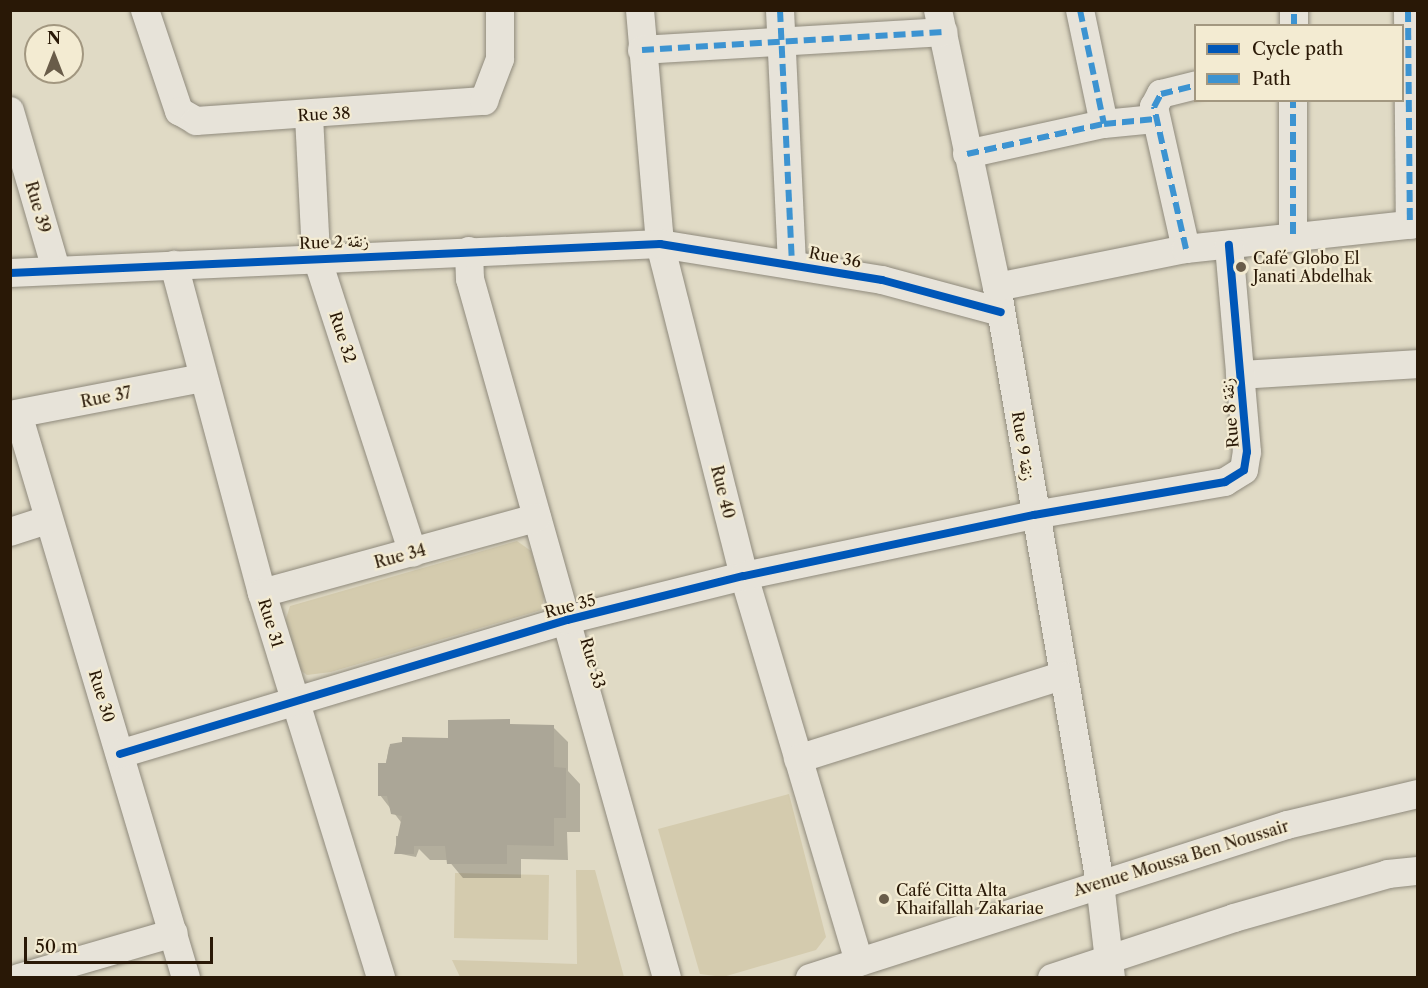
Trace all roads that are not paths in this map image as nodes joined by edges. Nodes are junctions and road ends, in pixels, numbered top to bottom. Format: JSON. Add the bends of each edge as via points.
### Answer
{"nodes":[{"id":1,"x":145,"y":10,"type":"edge"},
{"id":2,"x":500,"y":10,"type":"edge"},
{"id":3,"x":640,"y":10,"type":"edge"},
{"id":4,"x":780,"y":10,"type":"edge"},
{"id":5,"x":1080,"y":10,"type":"edge"},
{"id":6,"x":1408,"y":10,"type":"edge"},
{"id":7,"x":940,"y":21,"type":"edge"},
{"id":8,"x":783,"y":42,"type":"junction"},
{"id":9,"x":642,"y":50,"type":"junction"},
{"id":10,"x":1194,"y":86,"type":"edge"},
{"id":11,"x":1293,"y":102,"type":"edge"},
{"id":12,"x":11,"y":115,"type":"edge"},
{"id":13,"x":309,"y":116,"type":"junction"},
{"id":14,"x":1155,"y":119,"type":"junction"},
{"id":15,"x":1104,"y":124,"type":"junction"},
{"id":16,"x":967,"y":154,"type":"junction"},
{"id":17,"x":1414,"y":224,"type":"edge"},
{"id":18,"x":1293,"y":234,"type":"junction"},
{"id":19,"x":660,"y":243,"type":"junction"},
{"id":20,"x":1229,"y":245,"type":"junction"},
{"id":21,"x":1186,"y":249,"type":"junction"},
{"id":22,"x":469,"y":251,"type":"junction"},
{"id":23,"x":316,"y":255,"type":"junction"},
{"id":24,"x":792,"y":262,"type":"junction"},
{"id":25,"x":174,"y":265,"type":"junction"},
{"id":26,"x":56,"y":269,"type":"junction"},
{"id":27,"x":10,"y":273,"type":"edge"},
{"id":28,"x":999,"y":300,"type":"junction"},
{"id":29,"x":1418,"y":364,"type":"edge"},
{"id":30,"x":1240,"y":375,"type":"junction"},
{"id":31,"x":202,"y":378,"type":"junction"},
{"id":32,"x":14,"y":414,"type":"edge"},
{"id":33,"x":1034,"y":514,"type":"junction"},
{"id":34,"x":537,"y":518,"type":"junction"},
{"id":35,"x":47,"y":520,"type":"junction"},
{"id":36,"x":10,"y":532,"type":"edge"},
{"id":37,"x":413,"y":553,"type":"junction"},
{"id":38,"x":744,"y":576,"type":"junction"},
{"id":39,"x":262,"y":593,"type":"junction"},
{"id":40,"x":567,"y":620,"type":"junction"},
{"id":41,"x":1061,"y":676,"type":"junction"},
{"id":42,"x":296,"y":702,"type":"junction"},
{"id":43,"x":120,"y":754,"type":"junction"},
{"id":44,"x":798,"y":759,"type":"junction"},
{"id":45,"x":1418,"y":795,"type":"edge"},
{"id":46,"x":1418,"y":871,"type":"edge"},
{"id":47,"x":1100,"y":883,"type":"junction"},
{"id":48,"x":174,"y":933,"type":"junction"},
{"id":49,"x":859,"y":962,"type":"junction"},
{"id":50,"x":1109,"y":969,"type":"edge"},
{"id":51,"x":19,"y":978,"type":"edge"},
{"id":52,"x":186,"y":978,"type":"edge"},
{"id":53,"x":381,"y":978,"type":"edge"},
{"id":54,"x":667,"y":978,"type":"edge"},
{"id":55,"x":810,"y":978,"type":"edge"},
{"id":56,"x":1052,"y":978,"type":"edge"}],
"edges":[{"from":1,"to":13,"type":"street","name":"Rue 38","via":[[183,116],[196,121]]},
{"from":2,"to":13,"type":"street","name":"Rue 38","via":[[500,59],[484,101]]},
{"from":3,"to":9,"type":"street","name":"Rue 40"},
{"from":4,"to":8,"type":"street"},
{"from":5,"to":15,"type":"street"},
{"from":6,"to":17,"type":"street"},
{"from":7,"to":8,"type":"street"},
{"from":7,"to":16,"type":"street","name":"Rue 9 زنقة"},
{"from":8,"to":9,"type":"street"},
{"from":8,"to":24,"type":"street"},
{"from":9,"to":19,"type":"street","name":"Rue 40"},
{"from":10,"to":14,"type":"street","via":[[1157,97]]},
{"from":11,"to":18,"type":"street"},
{"from":12,"to":26,"type":"street","name":"Rue 39"},
{"from":13,"to":23,"type":"street","name":"Rue 32"},
{"from":14,"to":15,"type":"street"},
{"from":14,"to":21,"type":"street"},
{"from":15,"to":16,"type":"street"},
{"from":16,"to":28,"type":"street","name":"Rue 9 زنقة"},
{"from":17,"to":18,"type":"street"},
{"from":18,"to":20,"type":"street"},
{"from":19,"to":22,"type":"street","name":"Rue 2 زنقة"},
{"from":19,"to":24,"type":"street","name":"Rue 36"},
{"from":19,"to":38,"type":"street","name":"Rue 40"},
{"from":20,"to":21,"type":"street"},
{"from":20,"to":30,"type":"street","name":"Rue 8 زنقة"},
{"from":21,"to":28,"type":"street"},
{"from":22,"to":23,"type":"street","name":"Rue 2 زنقة"},
{"from":22,"to":34,"type":"street","name":"Rue 33","via":[[470,279]]},
{"from":23,"to":25,"type":"street","name":"Rue 2 زنقة"},
{"from":23,"to":37,"type":"street","name":"Rue 32"},
{"from":24,"to":28,"type":"street","name":"Rue 36"},
{"from":25,"to":26,"type":"street","name":"Rue 2 زنقة"},
{"from":25,"to":31,"type":"street","name":"Rue 31"},
{"from":26,"to":27,"type":"street","name":"Rue 2 زنقة"},
{"from":28,"to":33,"type":"street","name":"Rue 9 زنقة"},
{"from":29,"to":30,"type":"street"},
{"from":30,"to":33,"type":"street","name":"Rue 8 زنقة","via":[[1247,452],[1246,466],[1238,476],[1208,489]]},
{"from":31,"to":32,"type":"street","name":"Rue 37"},
{"from":31,"to":39,"type":"street","name":"Rue 31"},
{"from":32,"to":35,"type":"street","name":"Rue 30"},
{"from":33,"to":38,"type":"street","name":"Rue 35"},
{"from":33,"to":41,"type":"street","name":"Rue 9 زنقة"},
{"from":34,"to":37,"type":"street","name":"Rue 34"},
{"from":34,"to":40,"type":"street","name":"Rue 33"},
{"from":35,"to":36,"type":"street"},
{"from":35,"to":43,"type":"street","name":"Rue 30"},
{"from":37,"to":39,"type":"street","name":"Rue 34"},
{"from":38,"to":40,"type":"street","name":"Rue 35"},
{"from":38,"to":44,"type":"street","name":"Rue 40"},
{"from":39,"to":42,"type":"street","name":"Rue 31"},
{"from":40,"to":42,"type":"street","name":"Rue 35"},
{"from":40,"to":54,"type":"street","name":"Rue 33"},
{"from":41,"to":44,"type":"street"},
{"from":41,"to":47,"type":"street","name":"Rue 9 زنقة"},
{"from":42,"to":43,"type":"street","name":"Rue 35"},
{"from":42,"to":53,"type":"street","name":"Rue 31"},
{"from":43,"to":48,"type":"street","name":"Rue 30"},
{"from":44,"to":49,"type":"street","name":"Rue 40"},
{"from":45,"to":47,"type":"street","name":"Avenue Moussa Ben Noussair","via":[[1339,809]]},
{"from":46,"to":50,"type":"street","via":[[1388,874],[1234,918]]},
{"from":47,"to":49,"type":"street","name":"Avenue Moussa Ben Noussair"},
{"from":47,"to":50,"type":"street","name":"Rue 9 زنقة"},
{"from":48,"to":51,"type":"street"},
{"from":48,"to":52,"type":"street","name":"Rue 30"},
{"from":49,"to":55,"type":"street","name":"Avenue Moussa Ben Noussair"},
{"from":50,"to":56,"type":"street"}]}
